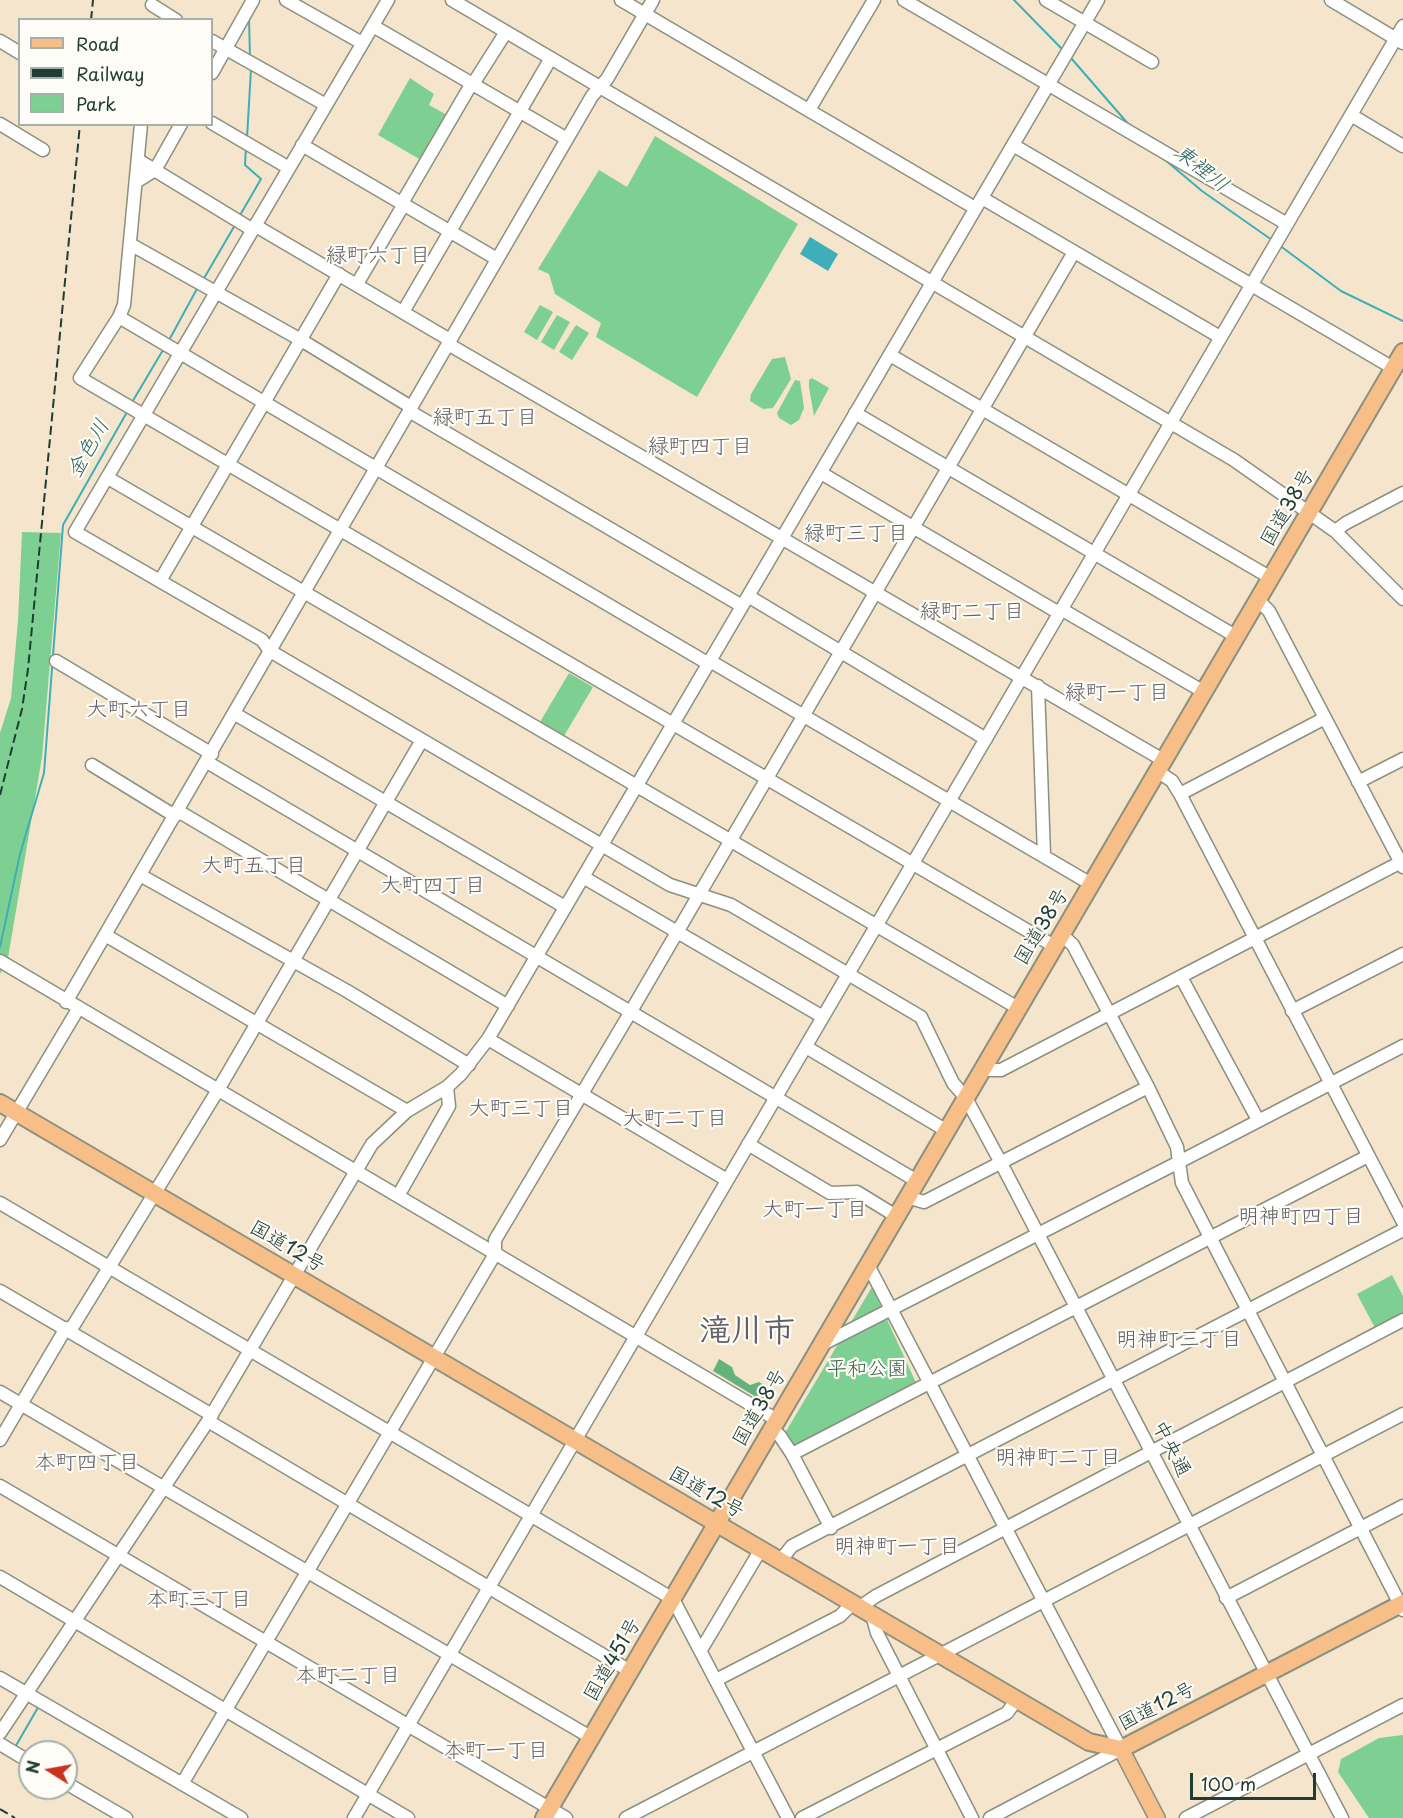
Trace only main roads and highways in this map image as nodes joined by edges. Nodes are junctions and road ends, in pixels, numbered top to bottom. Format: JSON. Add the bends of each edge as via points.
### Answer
{"nodes":[{"id":1,"x":1403,"y":352,"type":"edge"},
{"id":2,"x":0,"y":1103,"type":"edge"},
{"id":3,"x":717,"y":1523,"type":"junction"},
{"id":4,"x":1402,"y":1606,"type":"edge"},
{"id":5,"x":1121,"y":1749,"type":"junction"},
{"id":6,"x":547,"y":1813,"type":"edge"},
{"id":7,"x":1157,"y":1818,"type":"edge"}],
"edges":[{"from":1,"to":3,"type":"highway","name":"国道38号"},
{"from":2,"to":3,"type":"highway","name":"国道12号"},
{"from":3,"to":5,"type":"highway","name":"国道12号","via":[[1089,1742]]},
{"from":3,"to":6,"type":"highway","name":"国道451号"},
{"from":4,"to":5,"type":"highway","name":"国道12号"},
{"from":5,"to":7,"type":"main road"}]}
